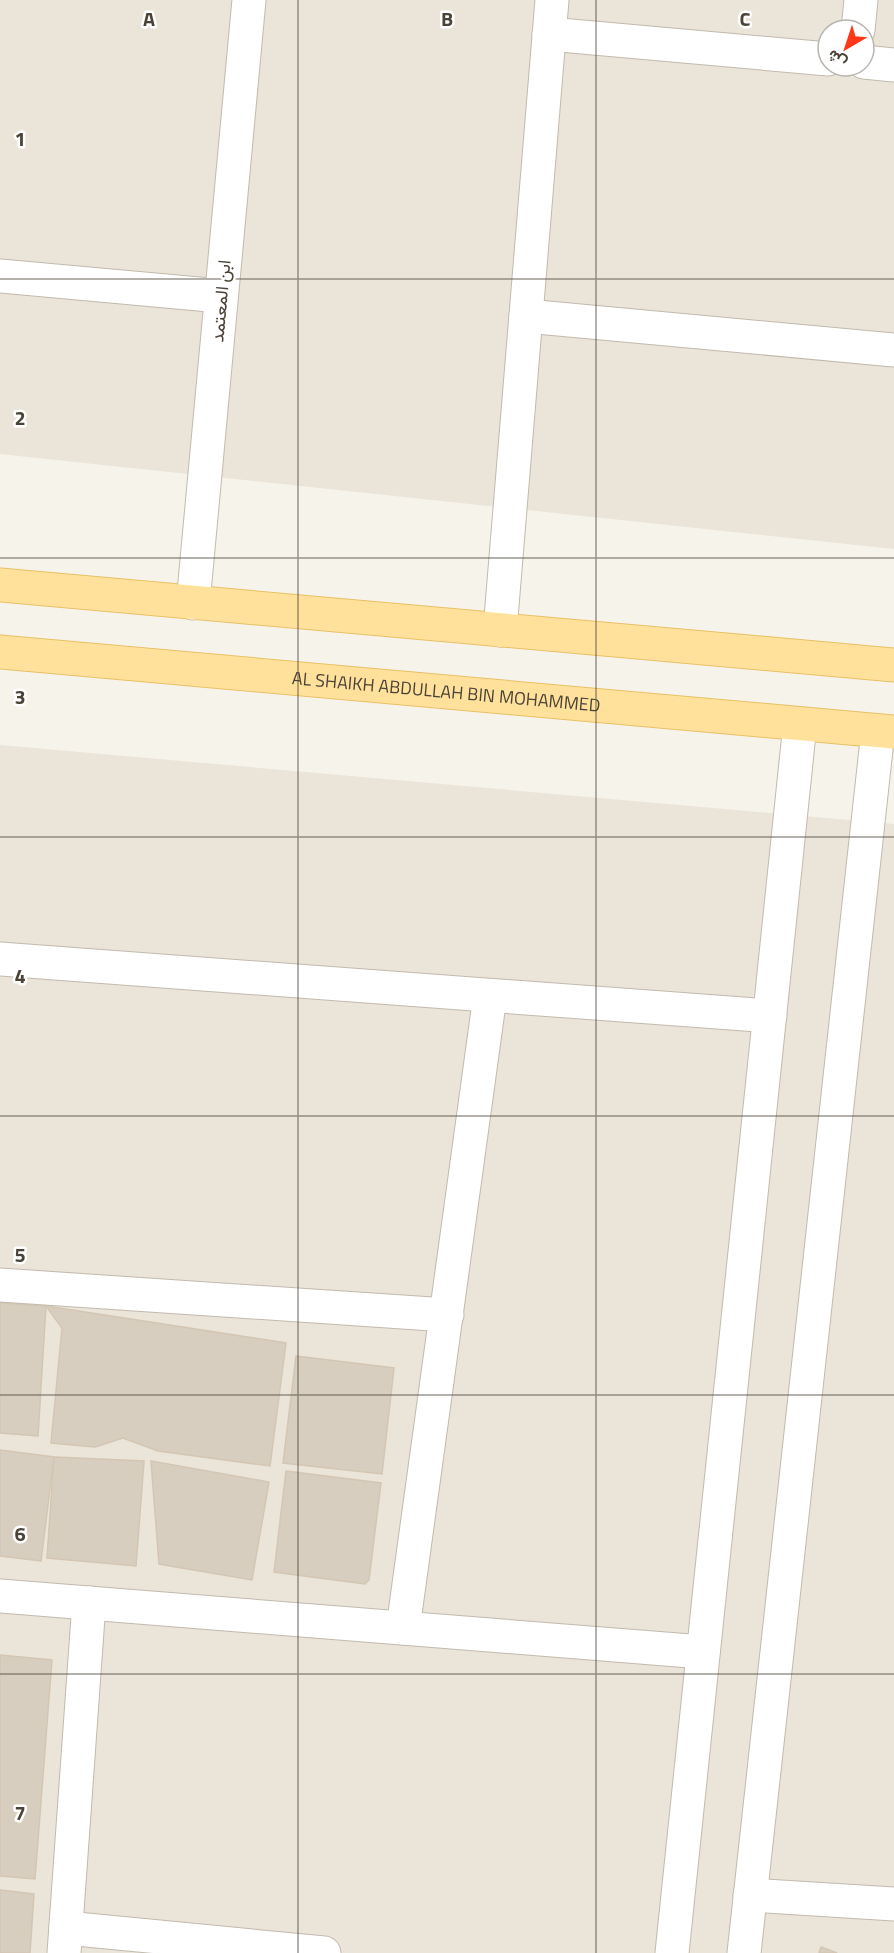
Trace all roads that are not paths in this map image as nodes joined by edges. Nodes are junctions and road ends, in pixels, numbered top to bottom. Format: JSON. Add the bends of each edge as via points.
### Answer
{"nodes":[{"id":1,"x":249,"y":0,"type":"edge"},
{"id":2,"x":552,"y":0,"type":"edge"},
{"id":3,"x":861,"y":0,"type":"edge"},
{"id":4,"x":859,"y":18,"type":"edge"},
{"id":5,"x":549,"y":34,"type":"junction"},
{"id":6,"x":816,"y":58,"type":"edge"},
{"id":7,"x":876,"y":63,"type":"edge"},
{"id":8,"x":894,"y":65,"type":"edge"},
{"id":9,"x":0,"y":276,"type":"edge"},
{"id":10,"x":221,"y":296,"type":"junction"},
{"id":11,"x":526,"y":316,"type":"junction"},
{"id":12,"x":894,"y":350,"type":"edge"},
{"id":13,"x":0,"y":585,"type":"edge"},
{"id":14,"x":193,"y":603,"type":"junction"},
{"id":15,"x":500,"y":630,"type":"junction"},
{"id":16,"x":0,"y":652,"type":"edge"},
{"id":17,"x":894,"y":665,"type":"edge"},
{"id":18,"x":800,"y":724,"type":"junction"},
{"id":19,"x":886,"y":732,"type":"edge"},
{"id":20,"x":0,"y":959,"type":"edge"},
{"id":21,"x":490,"y":996,"type":"junction"},
{"id":22,"x":770,"y":1017,"type":"junction"},
{"id":23,"x":0,"y":1285,"type":"edge"},
{"id":24,"x":447,"y":1315,"type":"junction"},
{"id":25,"x":0,"y":1596,"type":"edge"},
{"id":26,"x":89,"y":1603,"type":"junction"},
{"id":27,"x":404,"y":1628,"type":"junction"},
{"id":28,"x":703,"y":1652,"type":"junction"},
{"id":29,"x":750,"y":1895,"type":"junction"},
{"id":30,"x":894,"y":1904,"type":"edge"},
{"id":31,"x":65,"y":1940,"type":"edge"},
{"id":32,"x":324,"y":1953,"type":"edge"},
{"id":33,"x":672,"y":1953,"type":"edge"},
{"id":34,"x":744,"y":1953,"type":"edge"}],
"edges":[{"from":1,"to":10,"type":"street","name":"ابن المعتمد"},
{"from":2,"to":5,"type":"street"},
{"from":3,"to":4,"type":"street"},
{"from":5,"to":6,"type":"street"},
{"from":5,"to":11,"type":"street"},
{"from":7,"to":8,"type":"street"},
{"from":9,"to":10,"type":"street"},
{"from":10,"to":14,"type":"street","name":"ابن المعتمد"},
{"from":11,"to":12,"type":"street"},
{"from":11,"to":15,"type":"street"},
{"from":13,"to":14,"type":"main road"},
{"from":14,"to":15,"type":"main road"},
{"from":15,"to":17,"type":"main road"},
{"from":16,"to":18,"type":"main road","name":"AL SHAIKH ABDULLAH BIN MOHAMMED"},
{"from":18,"to":19,"type":"main road","name":"AL SHAIKH ABDULLAH BIN MOHAMMED"},
{"from":18,"to":22,"type":"street"},
{"from":19,"to":29,"type":"street"},
{"from":20,"to":21,"type":"street"},
{"from":21,"to":22,"type":"street"},
{"from":21,"to":24,"type":"street"},
{"from":22,"to":28,"type":"street"},
{"from":23,"to":24,"type":"street"},
{"from":24,"to":27,"type":"street"},
{"from":25,"to":26,"type":"street"},
{"from":26,"to":27,"type":"street"},
{"from":26,"to":31,"type":"street"},
{"from":27,"to":28,"type":"street"},
{"from":28,"to":33,"type":"street"},
{"from":29,"to":30,"type":"street"},
{"from":29,"to":34,"type":"street"},
{"from":31,"to":32,"type":"street"}]}
